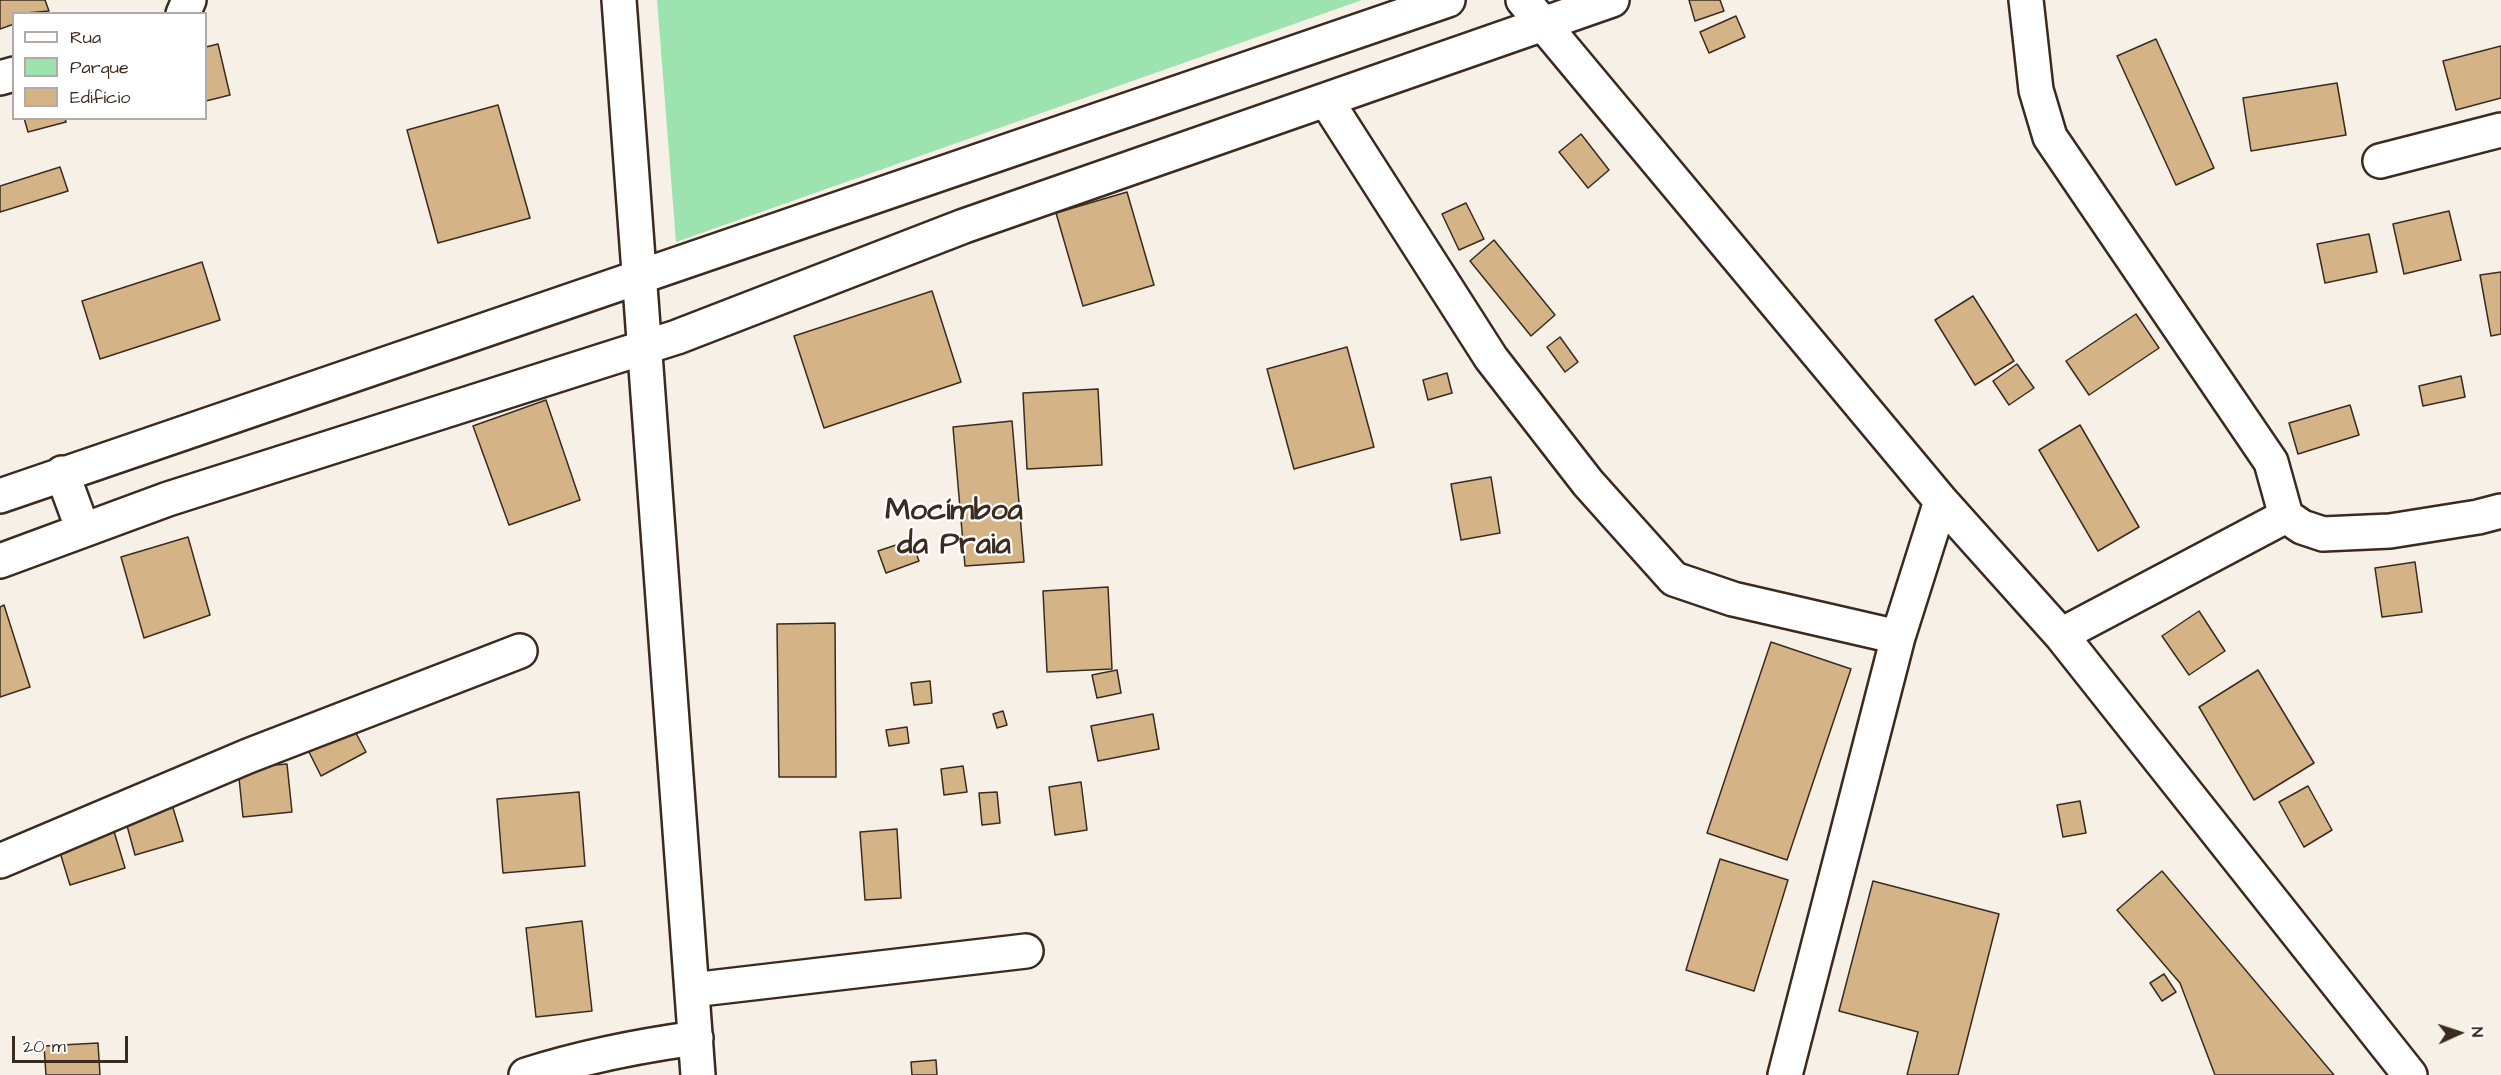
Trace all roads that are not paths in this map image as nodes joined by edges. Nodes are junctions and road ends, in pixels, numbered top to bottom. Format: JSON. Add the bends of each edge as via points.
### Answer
{"nodes":[{"id":1,"x":619,"y":0,"type":"edge"},
{"id":2,"x":1448,"y":0,"type":"edge"},
{"id":3,"x":1523,"y":0,"type":"edge"},
{"id":4,"x":1611,"y":0,"type":"edge"},
{"id":5,"x":2026,"y":0,"type":"edge"},
{"id":6,"x":1544,"y":25,"type":"junction"},
{"id":7,"x":1326,"y":100,"type":"junction"},
{"id":8,"x":2501,"y":130,"type":"edge"},
{"id":9,"x":2380,"y":160,"type":"dead end"},
{"id":10,"x":638,"y":276,"type":"junction"},
{"id":11,"x":645,"y":347,"type":"junction"},
{"id":12,"x":62,"y":473,"type":"junction"},
{"id":13,"x":0,"y":496,"type":"edge"},
{"id":14,"x":1941,"y":501,"type":"junction"},
{"id":15,"x":2501,"y":511,"type":"edge"},
{"id":16,"x":2286,"y":516,"type":"junction"},
{"id":17,"x":83,"y":530,"type":"junction"},
{"id":18,"x":0,"y":561,"type":"edge"},
{"id":19,"x":2061,"y":635,"type":"junction"},
{"id":20,"x":1898,"y":637,"type":"junction"},
{"id":21,"x":520,"y":651,"type":"dead end"},
{"id":22,"x":0,"y":861,"type":"edge"},
{"id":23,"x":1026,"y":951,"type":"dead end"},
{"id":24,"x":692,"y":990,"type":"junction"},
{"id":25,"x":696,"y":1038,"type":"junction"},
{"id":26,"x":526,"y":1075,"type":"edge"},
{"id":27,"x":698,"y":1075,"type":"edge"},
{"id":28,"x":1785,"y":1075,"type":"edge"},
{"id":29,"x":2410,"y":1075,"type":"edge"}],
"edges":[{"from":1,"to":10,"type":"street"},
{"from":2,"to":10,"type":"street"},
{"from":3,"to":6,"type":"street"},
{"from":4,"to":6,"type":"street"},
{"from":5,"to":16,"type":"street","via":[[2036,90],[2050,137],[2271,462]]},
{"from":6,"to":7,"type":"street"},
{"from":6,"to":14,"type":"street"},
{"from":7,"to":11,"type":"street","via":[[964,226]]},
{"from":7,"to":20,"type":"street","via":[[1491,358],[1588,483],[1674,579],[1733,599]]},
{"from":8,"to":9,"type":"street"},
{"from":10,"to":11,"type":"street"},
{"from":10,"to":12,"type":"street"},
{"from":11,"to":17,"type":"street","via":[[168,498]]},
{"from":11,"to":24,"type":"street"},
{"from":12,"to":13,"type":"street"},
{"from":12,"to":17,"type":"street"},
{"from":14,"to":19,"type":"street"},
{"from":14,"to":20,"type":"street"},
{"from":15,"to":16,"type":"street","via":[[2390,531],[2323,534]]},
{"from":16,"to":19,"type":"street"},
{"from":17,"to":18,"type":"street"},
{"from":19,"to":29,"type":"street"},
{"from":20,"to":28,"type":"street"},
{"from":21,"to":22,"type":"street","via":[[248,756]]},
{"from":23,"to":24,"type":"street"},
{"from":24,"to":25,"type":"street"},
{"from":25,"to":26,"type":"street","via":[[637,1046]]},
{"from":25,"to":27,"type":"street"}]}
